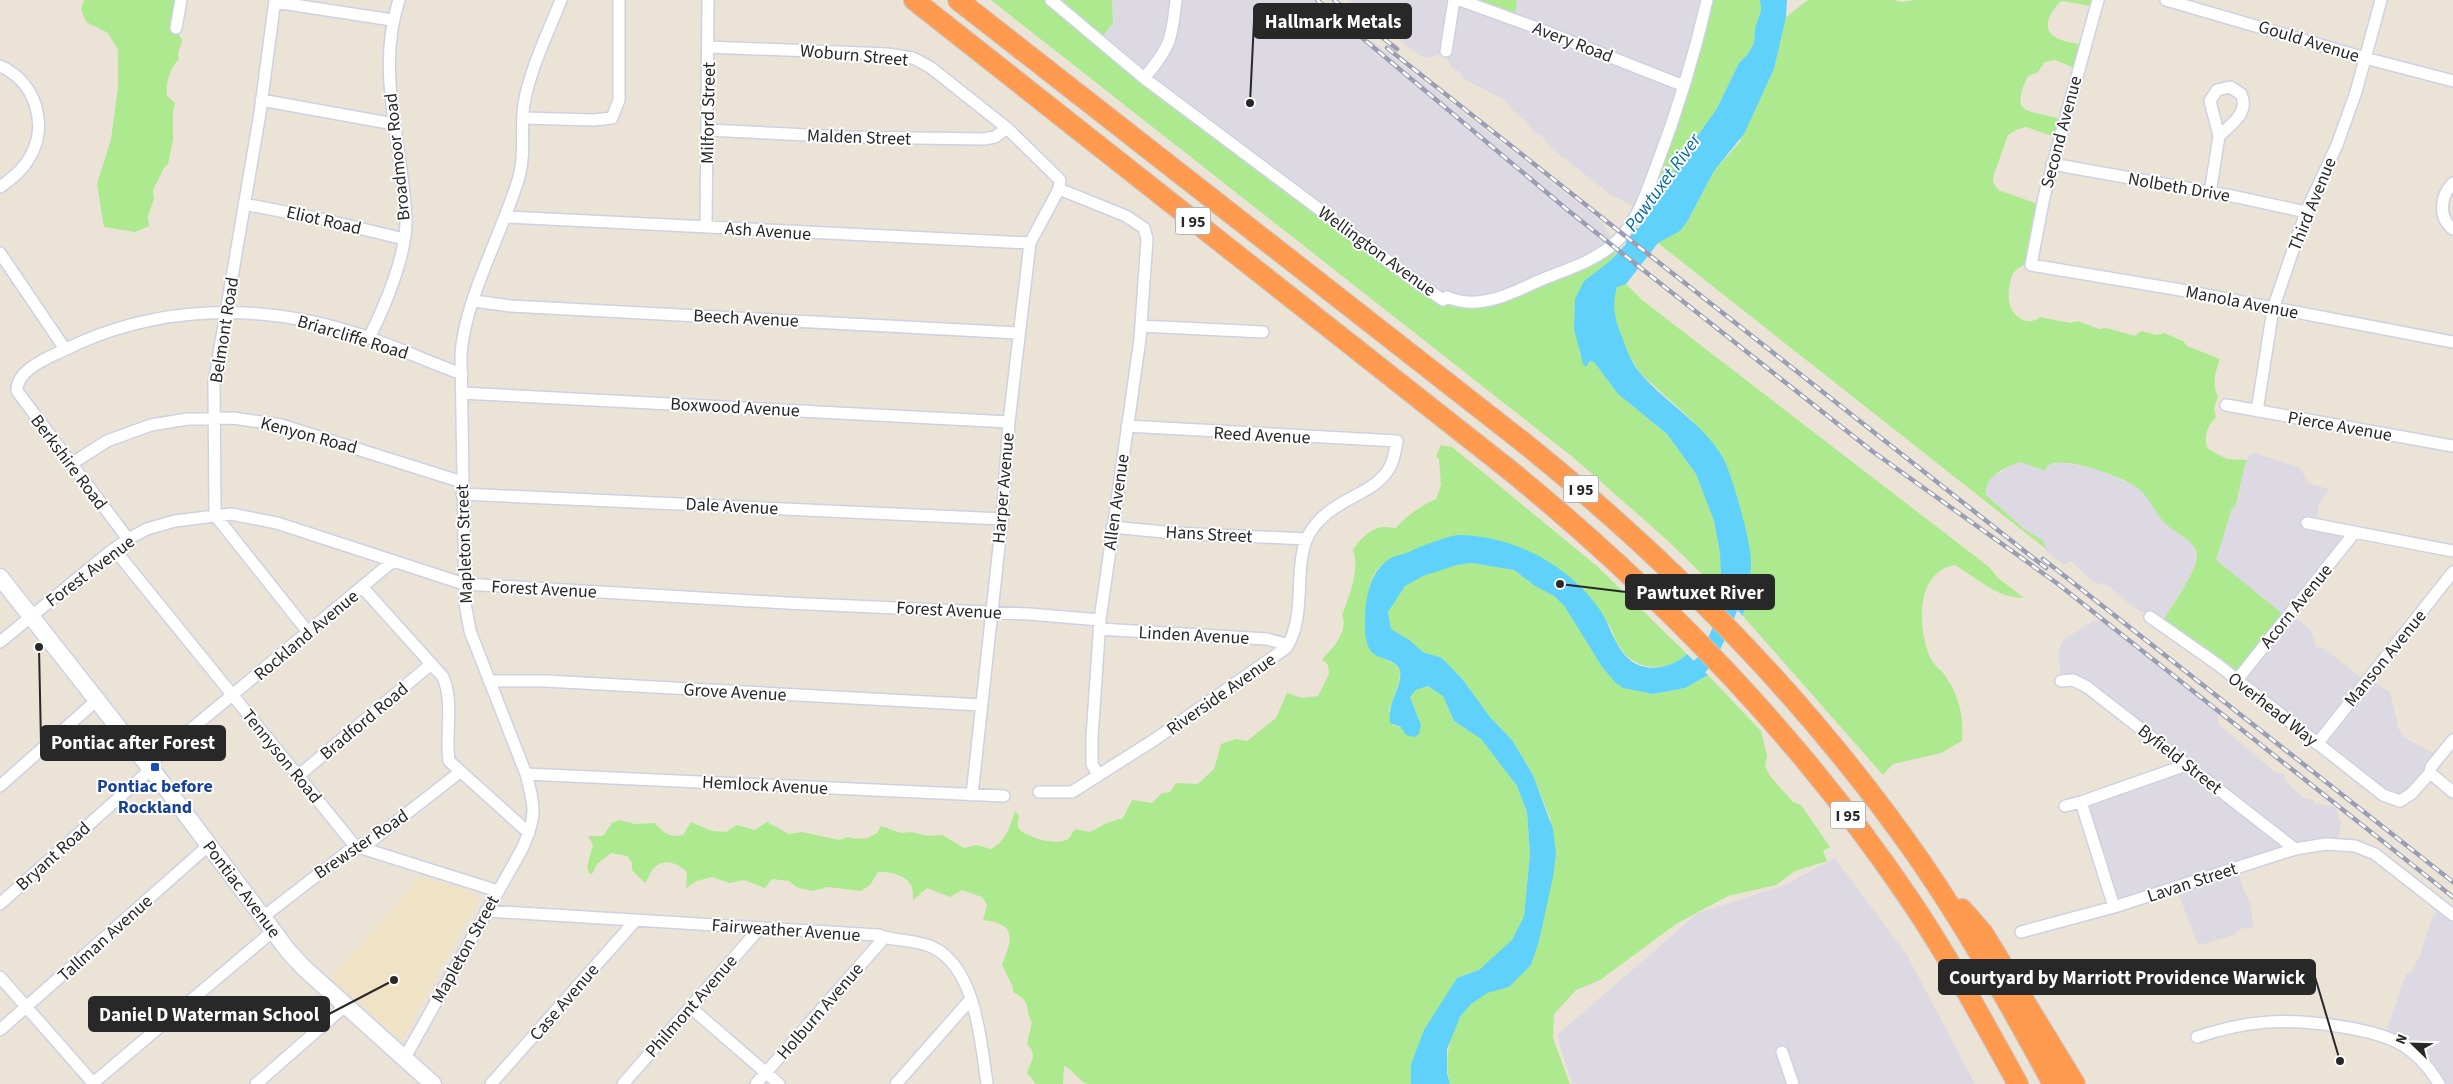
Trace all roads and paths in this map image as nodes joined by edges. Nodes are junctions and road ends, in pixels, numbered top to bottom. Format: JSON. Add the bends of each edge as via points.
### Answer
{"nodes":[{"id":1,"x":181,"y":0,"type":"edge"},
{"id":2,"x":399,"y":0,"type":"edge"},
{"id":3,"x":561,"y":0,"type":"edge"},
{"id":4,"x":619,"y":0,"type":"edge"},
{"id":5,"x":708,"y":0,"type":"edge"},
{"id":6,"x":914,"y":0,"type":"edge"},
{"id":7,"x":958,"y":0,"type":"edge"},
{"id":8,"x":1051,"y":0,"type":"edge"},
{"id":9,"x":1176,"y":0,"type":"edge"},
{"id":10,"x":1454,"y":0,"type":"edge"},
{"id":11,"x":1460,"y":0,"type":"edge"},
{"id":12,"x":1707,"y":0,"type":"edge"},
{"id":13,"x":2098,"y":0,"type":"edge"},
{"id":14,"x":2166,"y":0,"type":"edge"},
{"id":15,"x":2381,"y":0,"type":"edge"},
{"id":16,"x":275,"y":1,"type":"edge"},
{"id":17,"x":392,"y":20,"type":"junction"},
{"id":18,"x":176,"y":28,"type":"dead end"},
{"id":19,"x":708,"y":47,"type":"junction"},
{"id":20,"x":1446,"y":52,"type":"dead end"},
{"id":21,"x":2365,"y":58,"type":"junction"},
{"id":22,"x":0,"y":66,"type":"edge"},
{"id":23,"x":1144,"y":78,"type":"junction"},
{"id":24,"x":2453,"y":81,"type":"edge"},
{"id":25,"x":1684,"y":86,"type":"junction"},
{"id":26,"x":261,"y":100,"type":"junction"},
{"id":27,"x":524,"y":118,"type":"junction"},
{"id":28,"x":394,"y":124,"type":"junction"},
{"id":29,"x":1007,"y":128,"type":"junction"},
{"id":30,"x":707,"y":130,"type":"junction"},
{"id":31,"x":2219,"y":136,"type":"dead end"},
{"id":32,"x":2052,"y":164,"type":"junction"},
{"id":33,"x":2453,"y":183,"type":"edge"},
{"id":34,"x":0,"y":187,"type":"edge"},
{"id":35,"x":1059,"y":188,"type":"junction"},
{"id":36,"x":2210,"y":192,"type":"junction"},
{"id":37,"x":244,"y":204,"type":"junction"},
{"id":38,"x":2306,"y":212,"type":"junction"},
{"id":39,"x":506,"y":217,"type":"junction"},
{"id":40,"x":706,"y":227,"type":"junction"},
{"id":41,"x":2453,"y":229,"type":"edge"},
{"id":42,"x":404,"y":239,"type":"junction"},
{"id":43,"x":1030,"y":243,"type":"junction"},
{"id":44,"x":0,"y":254,"type":"edge"},
{"id":45,"x":2031,"y":265,"type":"joint"},
{"id":46,"x":474,"y":301,"type":"junction"},
{"id":47,"x":2273,"y":309,"type":"junction"},
{"id":48,"x":226,"y":311,"type":"junction"},
{"id":49,"x":1141,"y":326,"type":"junction"},
{"id":50,"x":1263,"y":332,"type":"dead end"},
{"id":51,"x":1018,"y":333,"type":"junction"},
{"id":52,"x":370,"y":338,"type":"junction"},
{"id":53,"x":2453,"y":342,"type":"edge"},
{"id":54,"x":65,"y":349,"type":"junction"},
{"id":55,"x":462,"y":374,"type":"junction"},
{"id":56,"x":18,"y":382,"type":"joint"},
{"id":57,"x":462,"y":393,"type":"junction"},
{"id":58,"x":2226,"y":406,"type":"dead end"},
{"id":59,"x":2257,"y":411,"type":"junction"},
{"id":60,"x":214,"y":418,"type":"junction"},
{"id":61,"x":1008,"y":422,"type":"junction"},
{"id":62,"x":1127,"y":426,"type":"junction"},
{"id":63,"x":1397,"y":441,"type":"joint"},
{"id":64,"x":2453,"y":446,"type":"edge"},
{"id":65,"x":70,"y":464,"type":"junction"},
{"id":66,"x":462,"y":482,"type":"junction"},
{"id":67,"x":462,"y":494,"type":"junction"},
{"id":68,"x":215,"y":515,"type":"junction"},
{"id":69,"x":1002,"y":520,"type":"junction"},
{"id":70,"x":2307,"y":523,"type":"dead end"},
{"id":71,"x":1112,"y":527,"type":"junction"},
{"id":72,"x":2355,"y":532,"type":"junction"},
{"id":73,"x":128,"y":539,"type":"junction"},
{"id":74,"x":1307,"y":539,"type":"junction"},
{"id":75,"x":114,"y":549,"type":"junction"},
{"id":76,"x":2453,"y":551,"type":"edge"},
{"id":77,"x":394,"y":561,"type":"junction"},
{"id":78,"x":2453,"y":572,"type":"edge"},
{"id":79,"x":0,"y":576,"type":"edge"},
{"id":80,"x":464,"y":584,"type":"junction"},
{"id":81,"x":363,"y":588,"type":"junction"},
{"id":82,"x":991,"y":612,"type":"junction"},
{"id":83,"x":30,"y":616,"type":"junction"},
{"id":84,"x":2150,"y":617,"type":"dead end"},
{"id":85,"x":1099,"y":625,"type":"junction"},
{"id":86,"x":308,"y":632,"type":"junction"},
{"id":87,"x":0,"y":642,"type":"edge"},
{"id":88,"x":1286,"y":648,"type":"junction"},
{"id":89,"x":430,"y":665,"type":"junction"},
{"id":90,"x":2237,"y":680,"type":"junction"},
{"id":91,"x":489,"y":681,"type":"junction"},
{"id":92,"x":2061,"y":682,"type":"dead end"},
{"id":93,"x":233,"y":696,"type":"junction"},
{"id":94,"x":97,"y":700,"type":"junction"},
{"id":95,"x":981,"y":705,"type":"junction"},
{"id":96,"x":2453,"y":740,"type":"edge"},
{"id":97,"x":2317,"y":744,"type":"junction"},
{"id":98,"x":2186,"y":765,"type":"junction"},
{"id":99,"x":149,"y":767,"type":"junction"},
{"id":100,"x":460,"y":772,"type":"junction"},
{"id":101,"x":2430,"y":773,"type":"junction"},
{"id":102,"x":526,"y":774,"type":"junction"},
{"id":103,"x":1098,"y":775,"type":"junction"},
{"id":104,"x":298,"y":776,"type":"junction"},
{"id":105,"x":0,"y":786,"type":"edge"},
{"id":106,"x":1039,"y":792,"type":"dead end"},
{"id":107,"x":2453,"y":792,"type":"edge"},
{"id":108,"x":972,"y":795,"type":"junction"},
{"id":109,"x":1004,"y":796,"type":"dead end"},
{"id":110,"x":2081,"y":802,"type":"junction"},
{"id":111,"x":2065,"y":806,"type":"dead end"},
{"id":112,"x":529,"y":833,"type":"junction"},
{"id":113,"x":209,"y":845,"type":"junction"},
{"id":114,"x":355,"y":846,"type":"junction"},
{"id":115,"x":2295,"y":849,"type":"junction"},
{"id":116,"x":1918,"y":858,"type":"junction"},
{"id":117,"x":498,"y":891,"type":"junction"},
{"id":118,"x":0,"y":904,"type":"edge"},
{"id":119,"x":2114,"y":907,"type":"junction"},
{"id":120,"x":486,"y":911,"type":"junction"},
{"id":121,"x":2453,"y":915,"type":"edge"},
{"id":122,"x":262,"y":917,"type":"junction"},
{"id":123,"x":636,"y":920,"type":"junction"},
{"id":124,"x":759,"y":929,"type":"junction"},
{"id":125,"x":273,"y":930,"type":"junction"},
{"id":126,"x":2022,"y":932,"type":"dead end"},
{"id":127,"x":884,"y":938,"type":"junction"},
{"id":128,"x":2005,"y":968,"type":"junction"},
{"id":129,"x":0,"y":977,"type":"edge"},
{"id":130,"x":1962,"y":981,"type":"junction"},
{"id":131,"x":971,"y":999,"type":"junction"},
{"id":132,"x":345,"y":1006,"type":"junction"},
{"id":133,"x":27,"y":1007,"type":"junction"},
{"id":134,"x":690,"y":1007,"type":"junction"},
{"id":135,"x":0,"y":1030,"type":"edge"},
{"id":136,"x":2197,"y":1037,"type":"dead end"},
{"id":137,"x":1782,"y":1052,"type":"dead end"},
{"id":138,"x":404,"y":1060,"type":"junction"},
{"id":139,"x":766,"y":1072,"type":"junction"},
{"id":140,"x":424,"y":1081,"type":"edge"},
{"id":141,"x":93,"y":1084,"type":"edge"},
{"id":142,"x":256,"y":1084,"type":"edge"},
{"id":143,"x":491,"y":1084,"type":"edge"},
{"id":144,"x":623,"y":1084,"type":"edge"},
{"id":145,"x":756,"y":1084,"type":"edge"},
{"id":146,"x":780,"y":1084,"type":"edge"},
{"id":147,"x":896,"y":1084,"type":"edge"},
{"id":148,"x":987,"y":1084,"type":"edge"},
{"id":149,"x":1793,"y":1084,"type":"edge"},
{"id":150,"x":2004,"y":1084,"type":"edge"},
{"id":151,"x":2018,"y":1084,"type":"edge"},
{"id":152,"x":2053,"y":1084,"type":"edge"},
{"id":153,"x":2075,"y":1084,"type":"edge"},
{"id":154,"x":2083,"y":1084,"type":"edge"},
{"id":155,"x":2439,"y":1084,"type":"edge"}],
"edges":[{"from":1,"to":18,"type":"street"},
{"from":2,"to":17,"type":"street","name":"Broadmoor Road"},
{"from":3,"to":27,"type":"street","name":"Mapleton Street","via":[[527,91]]},
{"from":4,"to":27,"type":"street","via":[[619,100],[612,118]]},
{"from":5,"to":19,"type":"street","name":"Milford Street"},
{"from":6,"to":130,"type":"highway","number":"I 95","via":[[1589,537],[1693,636],[1785,737],[1907,896]]},
{"from":7,"to":116,"type":"highway","number":"I 95","via":[[1556,469],[1632,535],[1771,673],[1837,750]]},
{"from":8,"to":23,"type":"street","name":"Wellington Avenue"},
{"from":9,"to":23,"type":"street","via":[[1169,44]]},
{"from":10,"to":20,"type":"street"},
{"from":11,"to":25,"type":"street","name":"Avery Road"},
{"from":12,"to":25,"type":"street","name":"Wellington Avenue"},
{"from":13,"to":32,"type":"street","name":"Second Avenue"},
{"from":14,"to":21,"type":"street","name":"Gould Avenue"},
{"from":15,"to":21,"type":"street","name":"Third Avenue"},
{"from":16,"to":17,"type":"street"},
{"from":16,"to":26,"type":"street","name":"Belmont Road"},
{"from":17,"to":28,"type":"street","name":"Broadmoor Road","via":[[388,49]]},
{"from":19,"to":29,"type":"street","name":"Woburn Street","via":[[878,53],[913,58],[930,67]]},
{"from":19,"to":30,"type":"street","name":"Milford Street"},
{"from":21,"to":24,"type":"street","name":"Gould Avenue"},
{"from":21,"to":38,"type":"street","name":"Third Avenue","via":[[2337,144]]},
{"from":22,"to":34,"type":"street","via":[[27,86],[34,98],[38,118],[30,157],[18,174]]},
{"from":23,"to":25,"type":"street","name":"Wellington Avenue","via":[[1443,300],[1447,297],[1480,302],[1509,294],[1587,260],[1618,240],[1643,201]]},
{"from":26,"to":28,"type":"street"},
{"from":26,"to":37,"type":"street","name":"Belmont Road"},
{"from":27,"to":39,"type":"street","name":"Mapleton Street","via":[[522,162]]},
{"from":28,"to":42,"type":"street","name":"Broadmoor Road","via":[[406,219]]},
{"from":29,"to":30,"type":"street","name":"Malden Street","via":[[995,137],[984,139]]},
{"from":29,"to":35,"type":"street","via":[[1060,180]]},
{"from":30,"to":40,"type":"street","name":"Milford Street"},
{"from":31,"to":36,"type":"street"},
{"from":32,"to":36,"type":"street","name":"Nolbeth Drive"},
{"from":32,"to":45,"type":"street","name":"Second Avenue"},
{"from":33,"to":41,"type":"street","via":[[2442,204],[2447,225]]},
{"from":35,"to":43,"type":"street","name":"Harper Avenue"},
{"from":35,"to":49,"type":"street","name":"Allen Avenue","via":[[1126,216],[1144,228],[1147,239]]},
{"from":36,"to":38,"type":"street","name":"Nolbeth Drive"},
{"from":37,"to":42,"type":"street","name":"Eliot Road","via":[[322,218]]},
{"from":37,"to":48,"type":"street","name":"Belmont Road"},
{"from":38,"to":47,"type":"street","name":"Third Avenue"},
{"from":39,"to":40,"type":"street","name":"Ash Avenue"},
{"from":39,"to":46,"type":"street","name":"Mapleton Street"},
{"from":40,"to":43,"type":"street","name":"Ash Avenue"},
{"from":42,"to":52,"type":"street","name":"Broadmoor Road"},
{"from":43,"to":51,"type":"street","name":"Harper Avenue"},
{"from":44,"to":54,"type":"street"},
{"from":45,"to":47,"type":"street","name":"Manola Avenue"},
{"from":46,"to":51,"type":"street","name":"Beech Avenue","via":[[511,306]]},
{"from":46,"to":55,"type":"street","name":"Mapleton Street","via":[[463,336]]},
{"from":47,"to":53,"type":"street","name":"Manola Avenue"},
{"from":47,"to":59,"type":"street","name":"Third Avenue"},
{"from":48,"to":52,"type":"street","name":"Briarcliffe Road","via":[[304,320]]},
{"from":48,"to":54,"type":"street","name":"Briarcliffe Road","via":[[122,326]]},
{"from":48,"to":60,"type":"street","name":"Belmont Road","via":[[214,383]]},
{"from":49,"to":50,"type":"street"},
{"from":49,"to":62,"type":"street","name":"Allen Avenue"},
{"from":51,"to":61,"type":"street","name":"Harper Avenue"},
{"from":52,"to":55,"type":"street","name":"Briarcliffe Road"},
{"from":54,"to":56,"type":"street","name":"Briarcliffe Road","via":[[31,368]]},
{"from":55,"to":57,"type":"street","name":"Mapleton Street"},
{"from":56,"to":65,"type":"street","name":"Berkshire Road","via":[[20,396]]},
{"from":57,"to":61,"type":"street","name":"Boxwood Avenue"},
{"from":57,"to":66,"type":"street","name":"Mapleton Street"},
{"from":58,"to":59,"type":"street","name":"Pierce Avenue"},
{"from":59,"to":64,"type":"street","name":"Pierce Avenue"},
{"from":60,"to":65,"type":"street","name":"Kenyon Road","via":[[152,425],[106,441]]},
{"from":60,"to":66,"type":"street","name":"Kenyon Road","via":[[281,425]]},
{"from":60,"to":68,"type":"street","name":"Belmont Road"},
{"from":61,"to":69,"type":"street","name":"Harper Avenue"},
{"from":62,"to":63,"type":"street","name":"Reed Avenue"},
{"from":62,"to":71,"type":"street","name":"Allen Avenue"},
{"from":63,"to":74,"type":"street","name":"Riverside Avenue","via":[[1391,466],[1383,478],[1325,513]]},
{"from":65,"to":73,"type":"street","name":"Berkshire Road"},
{"from":66,"to":67,"type":"street","name":"Mapleton Street"},
{"from":67,"to":69,"type":"street","name":"Dale Avenue"},
{"from":67,"to":80,"type":"street","name":"Mapleton Street"},
{"from":68,"to":73,"type":"street","name":"Forest Avenue","via":[[175,521],[147,529]]},
{"from":68,"to":77,"type":"street","name":"Forest Avenue","via":[[231,514],[276,524]]},
{"from":68,"to":86,"type":"street"},
{"from":69,"to":82,"type":"street","name":"Harper Avenue"},
{"from":70,"to":72,"type":"street"},
{"from":71,"to":74,"type":"street","name":"Hans Street"},
{"from":71,"to":85,"type":"street","name":"Allen Avenue"},
{"from":72,"to":76,"type":"street"},
{"from":72,"to":90,"type":"street","name":"Acorn Avenue"},
{"from":73,"to":75,"type":"street","name":"Forest Avenue"},
{"from":74,"to":88,"type":"street","name":"Riverside Avenue","via":[[1295,633]]},
{"from":75,"to":83,"type":"street","name":"Forest Avenue"},
{"from":75,"to":93,"type":"street","name":"Tennyson Road"},
{"from":77,"to":80,"type":"street","name":"Forest Avenue"},
{"from":77,"to":81,"type":"street","name":"Rockland Avenue"},
{"from":78,"to":97,"type":"street","name":"Manson Avenue"},
{"from":79,"to":83,"type":"main road","name":"Pontiac Avenue"},
{"from":80,"to":82,"type":"street","name":"Forest Avenue"},
{"from":80,"to":91,"type":"street","name":"Mapleton Street","via":[[470,631]]},
{"from":81,"to":86,"type":"street","name":"Rockland Avenue"},
{"from":81,"to":89,"type":"street"},
{"from":82,"to":85,"type":"street","name":"Forest Avenue"},
{"from":82,"to":95,"type":"street","name":"Harper Avenue"},
{"from":83,"to":87,"type":"street","name":"Forest Avenue"},
{"from":83,"to":94,"type":"main road","name":"Pontiac Avenue"},
{"from":84,"to":90,"type":"street","name":"Overhead Way"},
{"from":85,"to":88,"type":"street","name":"Linden Avenue","via":[[1268,639],[1285,644]]},
{"from":85,"to":103,"type":"street","name":"Allen Avenue","via":[[1092,737],[1092,764]]},
{"from":86,"to":93,"type":"street","name":"Rockland Avenue"},
{"from":88,"to":103,"type":"street","name":"Riverside Avenue"},
{"from":89,"to":100,"type":"street","via":[[443,677],[447,686],[449,761]]},
{"from":89,"to":104,"type":"street","name":"Bradford Road"},
{"from":90,"to":97,"type":"street","name":"Overhead Way"},
{"from":91,"to":95,"type":"street","name":"Grove Avenue"},
{"from":91,"to":102,"type":"street","name":"Mapleton Street"},
{"from":92,"to":98,"type":"street","name":"Byfield Street","via":[[2072,680],[2087,686]]},
{"from":93,"to":99,"type":"street","name":"Rockland Avenue"},
{"from":93,"to":104,"type":"street","name":"Tennyson Road"},
{"from":94,"to":99,"type":"main road","name":"Pontiac Avenue"},
{"from":94,"to":105,"type":"street"},
{"from":95,"to":108,"type":"street","name":"Harper Avenue"},
{"from":96,"to":101,"type":"street","via":[[2431,767]]},
{"from":97,"to":101,"type":"street","name":"Overhead Way","via":[[2383,795],[2396,801],[2404,800]]},
{"from":98,"to":110,"type":"street"},
{"from":98,"to":115,"type":"street","name":"Byfield Street"},
{"from":99,"to":113,"type":"main road","name":"Pontiac Avenue"},
{"from":99,"to":118,"type":"street","name":"Bryant Road"},
{"from":100,"to":112,"type":"street"},
{"from":100,"to":114,"type":"street","name":"Brewster Road","via":[[370,842]]},
{"from":101,"to":107,"type":"street"},
{"from":102,"to":108,"type":"street","name":"Hemlock Avenue"},
{"from":102,"to":112,"type":"street","name":"Mapleton Street","via":[[534,812]]},
{"from":103,"to":106,"type":"street","name":"Riverside Avenue","via":[[1072,792]]},
{"from":104,"to":114,"type":"street","name":"Tennyson Road"},
{"from":108,"to":109,"type":"street","name":"Hemlock Avenue"},
{"from":110,"to":111,"type":"street"},
{"from":110,"to":119,"type":"street"},
{"from":112,"to":117,"type":"street","name":"Mapleton Street"},
{"from":113,"to":122,"type":"main road","name":"Pontiac Avenue"},
{"from":113,"to":133,"type":"street","name":"Tallman Avenue"},
{"from":114,"to":117,"type":"street"},
{"from":114,"to":122,"type":"street","name":"Brewster Road"},
{"from":115,"to":119,"type":"street","name":"Lavan Street"},
{"from":115,"to":121,"type":"street","name":"Lavan Street","via":[[2341,844],[2363,849],[2384,860]]},
{"from":116,"to":128,"type":"highway","via":[[1983,933]]},
{"from":116,"to":152,"type":"highway","number":"I 95","via":[[1997,985]]},
{"from":117,"to":120,"type":"street","name":"Mapleton Street"},
{"from":119,"to":126,"type":"street","name":"Lavan Street"},
{"from":120,"to":123,"type":"street","name":"Fairweather Avenue"},
{"from":120,"to":138,"type":"street","name":"Mapleton Street"},
{"from":122,"to":125,"type":"main road","name":"Pontiac Avenue"},
{"from":123,"to":124,"type":"street","name":"Fairweather Avenue"},
{"from":123,"to":143,"type":"street","name":"Case Avenue"},
{"from":124,"to":127,"type":"street","name":"Fairweather Avenue","via":[[878,935]]},
{"from":124,"to":134,"type":"street","name":"Philmont Avenue"},
{"from":125,"to":132,"type":"main road","name":"Pontiac Avenue","via":[[304,968]]},
{"from":125,"to":141,"type":"street"},
{"from":127,"to":131,"type":"street","name":"Fairweather Avenue","via":[[924,944],[947,956],[966,983]]},
{"from":127,"to":139,"type":"street","name":"Holburn Avenue"},
{"from":128,"to":153,"type":"highway"},
{"from":128,"to":154,"type":"highway"},
{"from":129,"to":133,"type":"street"},
{"from":130,"to":150,"type":"highway"},
{"from":130,"to":151,"type":"highway","number":"I 95"},
{"from":131,"to":147,"type":"street"},
{"from":131,"to":148,"type":"street","name":"Fairweather Avenue"},
{"from":132,"to":138,"type":"main road","name":"Pontiac Avenue"},
{"from":132,"to":142,"type":"street"},
{"from":133,"to":135,"type":"street","name":"Tallman Avenue"},
{"from":133,"to":141,"type":"street"},
{"from":134,"to":139,"type":"street"},
{"from":134,"to":144,"type":"street","name":"Philmont Avenue"},
{"from":136,"to":155,"type":"street","via":[[2234,1026],[2276,1020],[2369,1030],[2397,1041],[2415,1053]]},
{"from":137,"to":149,"type":"street"},
{"from":138,"to":140,"type":"main road","name":"Pontiac Avenue"},
{"from":139,"to":145,"type":"street","name":"Holburn Avenue"},
{"from":139,"to":146,"type":"street"}]}
